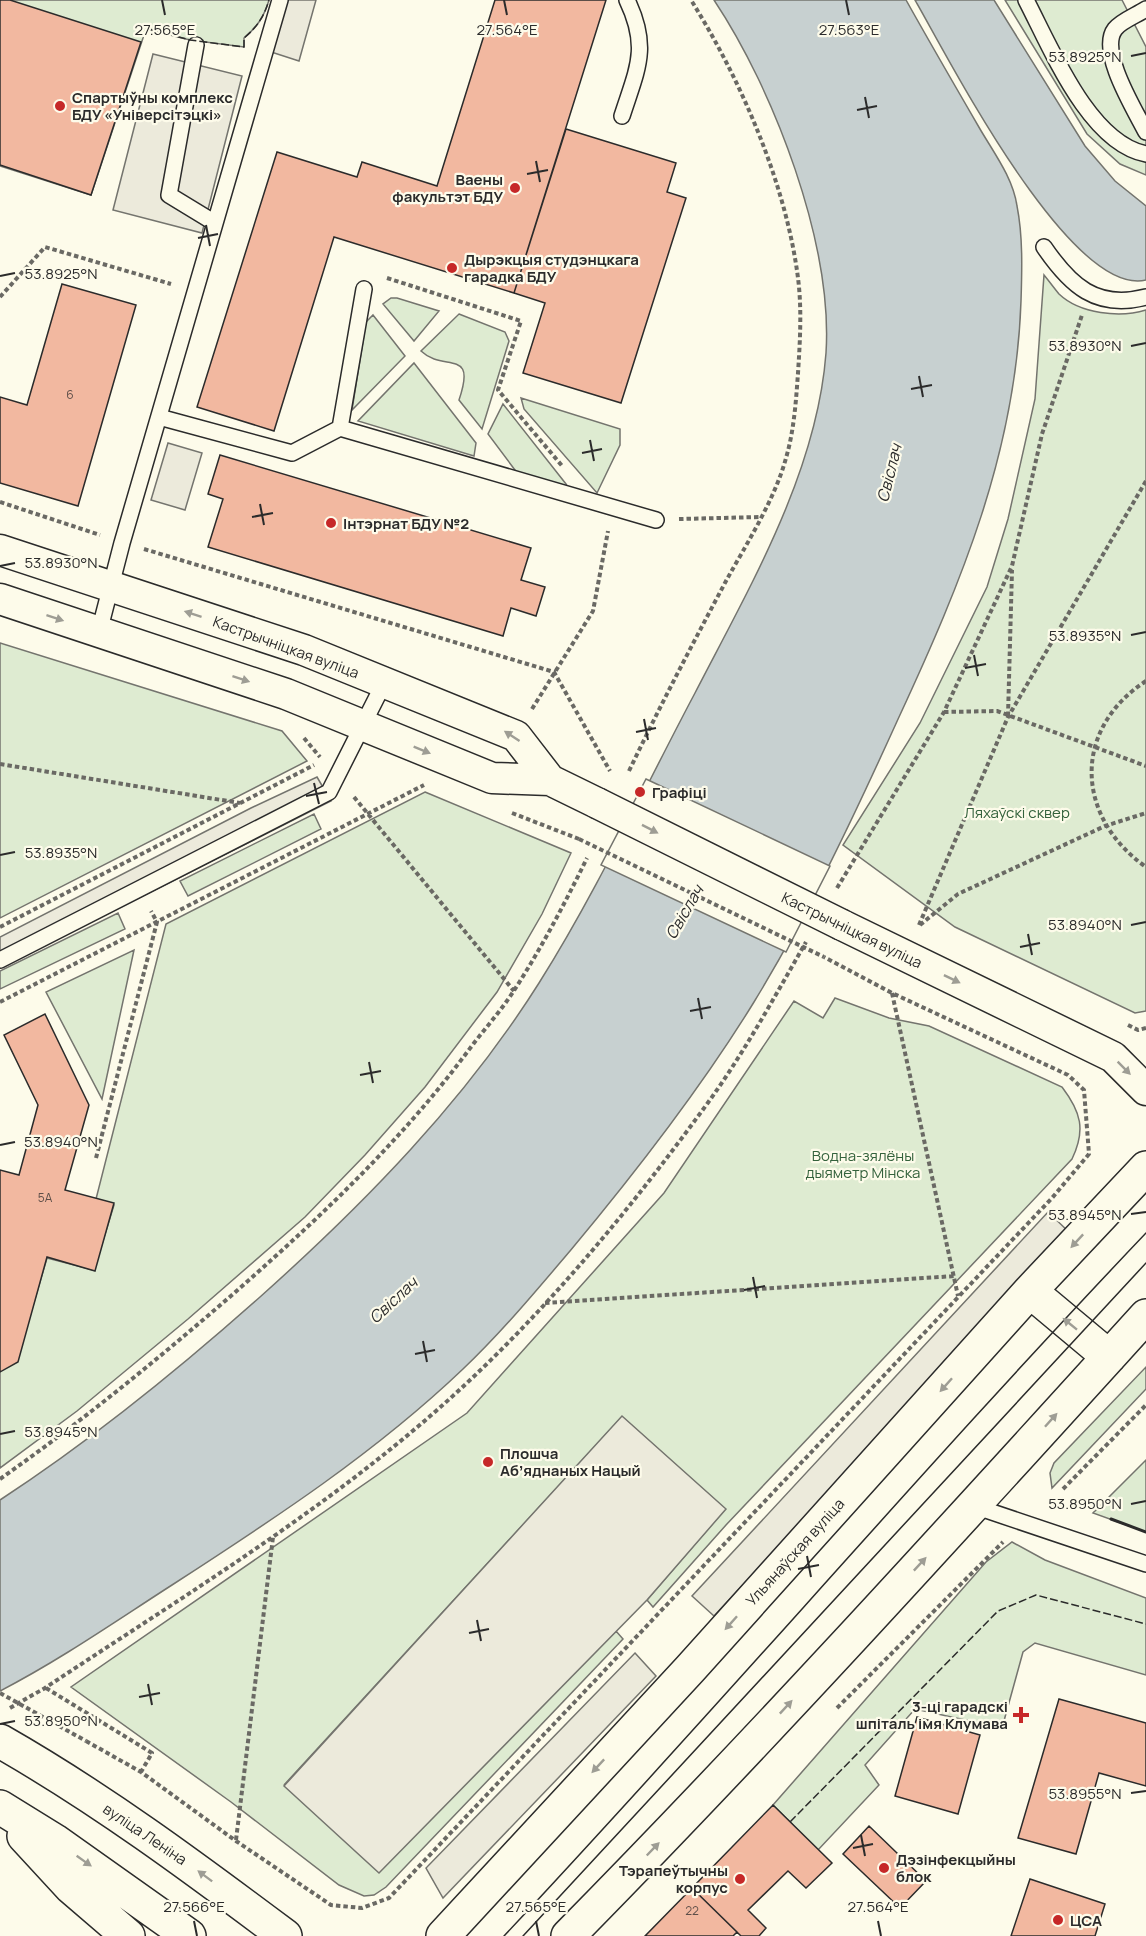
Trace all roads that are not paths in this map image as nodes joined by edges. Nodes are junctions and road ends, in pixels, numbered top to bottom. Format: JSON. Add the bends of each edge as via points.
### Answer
{"nodes":[{"id":1,"x":280,"y":0,"type":"edge"},
{"id":2,"x":627,"y":0,"type":"edge"},
{"id":3,"x":1026,"y":0,"type":"edge"},
{"id":4,"x":1146,"y":9,"type":"edge"},
{"id":5,"x":196,"y":45,"type":"dead end"},
{"id":6,"x":621,"y":116,"type":"dead end"},
{"id":7,"x":1146,"y":132,"type":"edge"},
{"id":8,"x":1146,"y":154,"type":"edge"},
{"id":9,"x":215,"y":224,"type":"junction"},
{"id":10,"x":1044,"y":247,"type":"dead end"},
{"id":11,"x":364,"y":289,"type":"road end"},
{"id":12,"x":1146,"y":297,"type":"edge"},
{"id":13,"x":159,"y":417,"type":"junction"},
{"id":14,"x":340,"y":428,"type":"junction"},
{"id":15,"x":656,"y":520,"type":"road end"},
{"id":16,"x":0,"y":550,"type":"edge"},
{"id":17,"x":111,"y":588,"type":"junction"},
{"id":18,"x":0,"y":599,"type":"edge"},
{"id":19,"x":99,"y":632,"type":"junction"},
{"id":20,"x":384,"y":683,"type":"junction"},
{"id":21,"x":362,"y":725,"type":"junction"},
{"id":22,"x":550,"y":780,"type":"junction"},
{"id":23,"x":0,"y":960,"type":"edge"},
{"id":24,"x":1146,"y":1090,"type":"edge"},
{"id":25,"x":1146,"y":1167,"type":"edge"},
{"id":26,"x":1030,"y":1292,"type":"junction"},
{"id":27,"x":1146,"y":1316,"type":"edge"},
{"id":28,"x":1109,"y":1357,"type":"junction"},
{"id":29,"x":974,"y":1506,"type":"junction"},
{"id":30,"x":1146,"y":1564,"type":"edge"},
{"id":31,"x":0,"y":1741,"type":"edge"},
{"id":32,"x":0,"y":1809,"type":"edge"},
{"id":33,"x":128,"y":1936,"type":"edge"},
{"id":34,"x":189,"y":1936,"type":"edge"},
{"id":35,"x":285,"y":1936,"type":"edge"},
{"id":36,"x":443,"y":1936,"type":"edge"},
{"id":37,"x":568,"y":1936,"type":"edge"}],
"edges":[{"from":1,"to":9,"type":"lane"},
{"from":2,"to":6,"type":"lane","via":[[638,22],[641,59]]},
{"from":3,"to":8,"type":"lane","via":[[1093,118],[1119,144]]},
{"from":4,"to":7,"type":"lane","via":[[1115,28],[1110,41],[1114,65]]},
{"from":5,"to":9,"type":"lane","via":[[169,195]]},
{"from":9,"to":13,"type":"lane"},
{"from":10,"to":12,"type":"lane","via":[[1072,283],[1089,294],[1113,300]]},
{"from":11,"to":14,"type":"lane"},
{"from":13,"to":14,"type":"lane","via":[[292,453]]},
{"from":13,"to":17,"type":"lane"},
{"from":14,"to":15,"type":"lane"},
{"from":16,"to":17,"type":"street","name":"Кастрычніцкая вуліца"},
{"from":17,"to":19,"type":"lane"},
{"from":20,"to":17,"type":"street","name":"Кастрычніцкая вуліца","one_way":true,"via":[[304,650]]},
{"from":18,"to":19,"type":"street","name":"Кастрычніцкая вуліца","one_way":true},
{"from":19,"to":21,"type":"street","name":"Кастрычніцкая вуліца","one_way":true,"via":[[286,694]]},
{"from":20,"to":21,"type":"lane"},
{"from":22,"to":20,"type":"street","name":"Кастрычніцкая вуліца","one_way":true,"via":[[516,736]]},
{"from":21,"to":22,"type":"street","name":"Кастрычніцкая вуліца","one_way":true,"via":[[492,778]]},
{"from":21,"to":23,"type":"lane","via":[[329,792]]},
{"from":22,"to":24,"type":"street","name":"Кастрычніцкая вуліца","one_way":true,"bridge":true,"via":[[1113,1058]]},
{"from":25,"to":26,"type":"main road","name":"Ульянаўская вуліца","one_way":true},
{"from":28,"to":26,"type":"main road","one_way":true},
{"from":26,"to":36,"type":"main road","name":"Ульянаўская вуліца","one_way":true},
{"from":27,"to":28,"type":"main road"},
{"from":29,"to":28,"type":"main road","one_way":true},
{"from":29,"to":30,"type":"lane"},
{"from":37,"to":29,"type":"main road","one_way":true},
{"from":35,"to":31,"type":"main road","name":"вуліца Леніна","one_way":true,"via":[[171,1851]]},
{"from":32,"to":33,"type":"main road","via":[[71,1887]]},
{"from":32,"to":34,"type":"main road","one_way":true,"via":[[55,1841]]}]}
